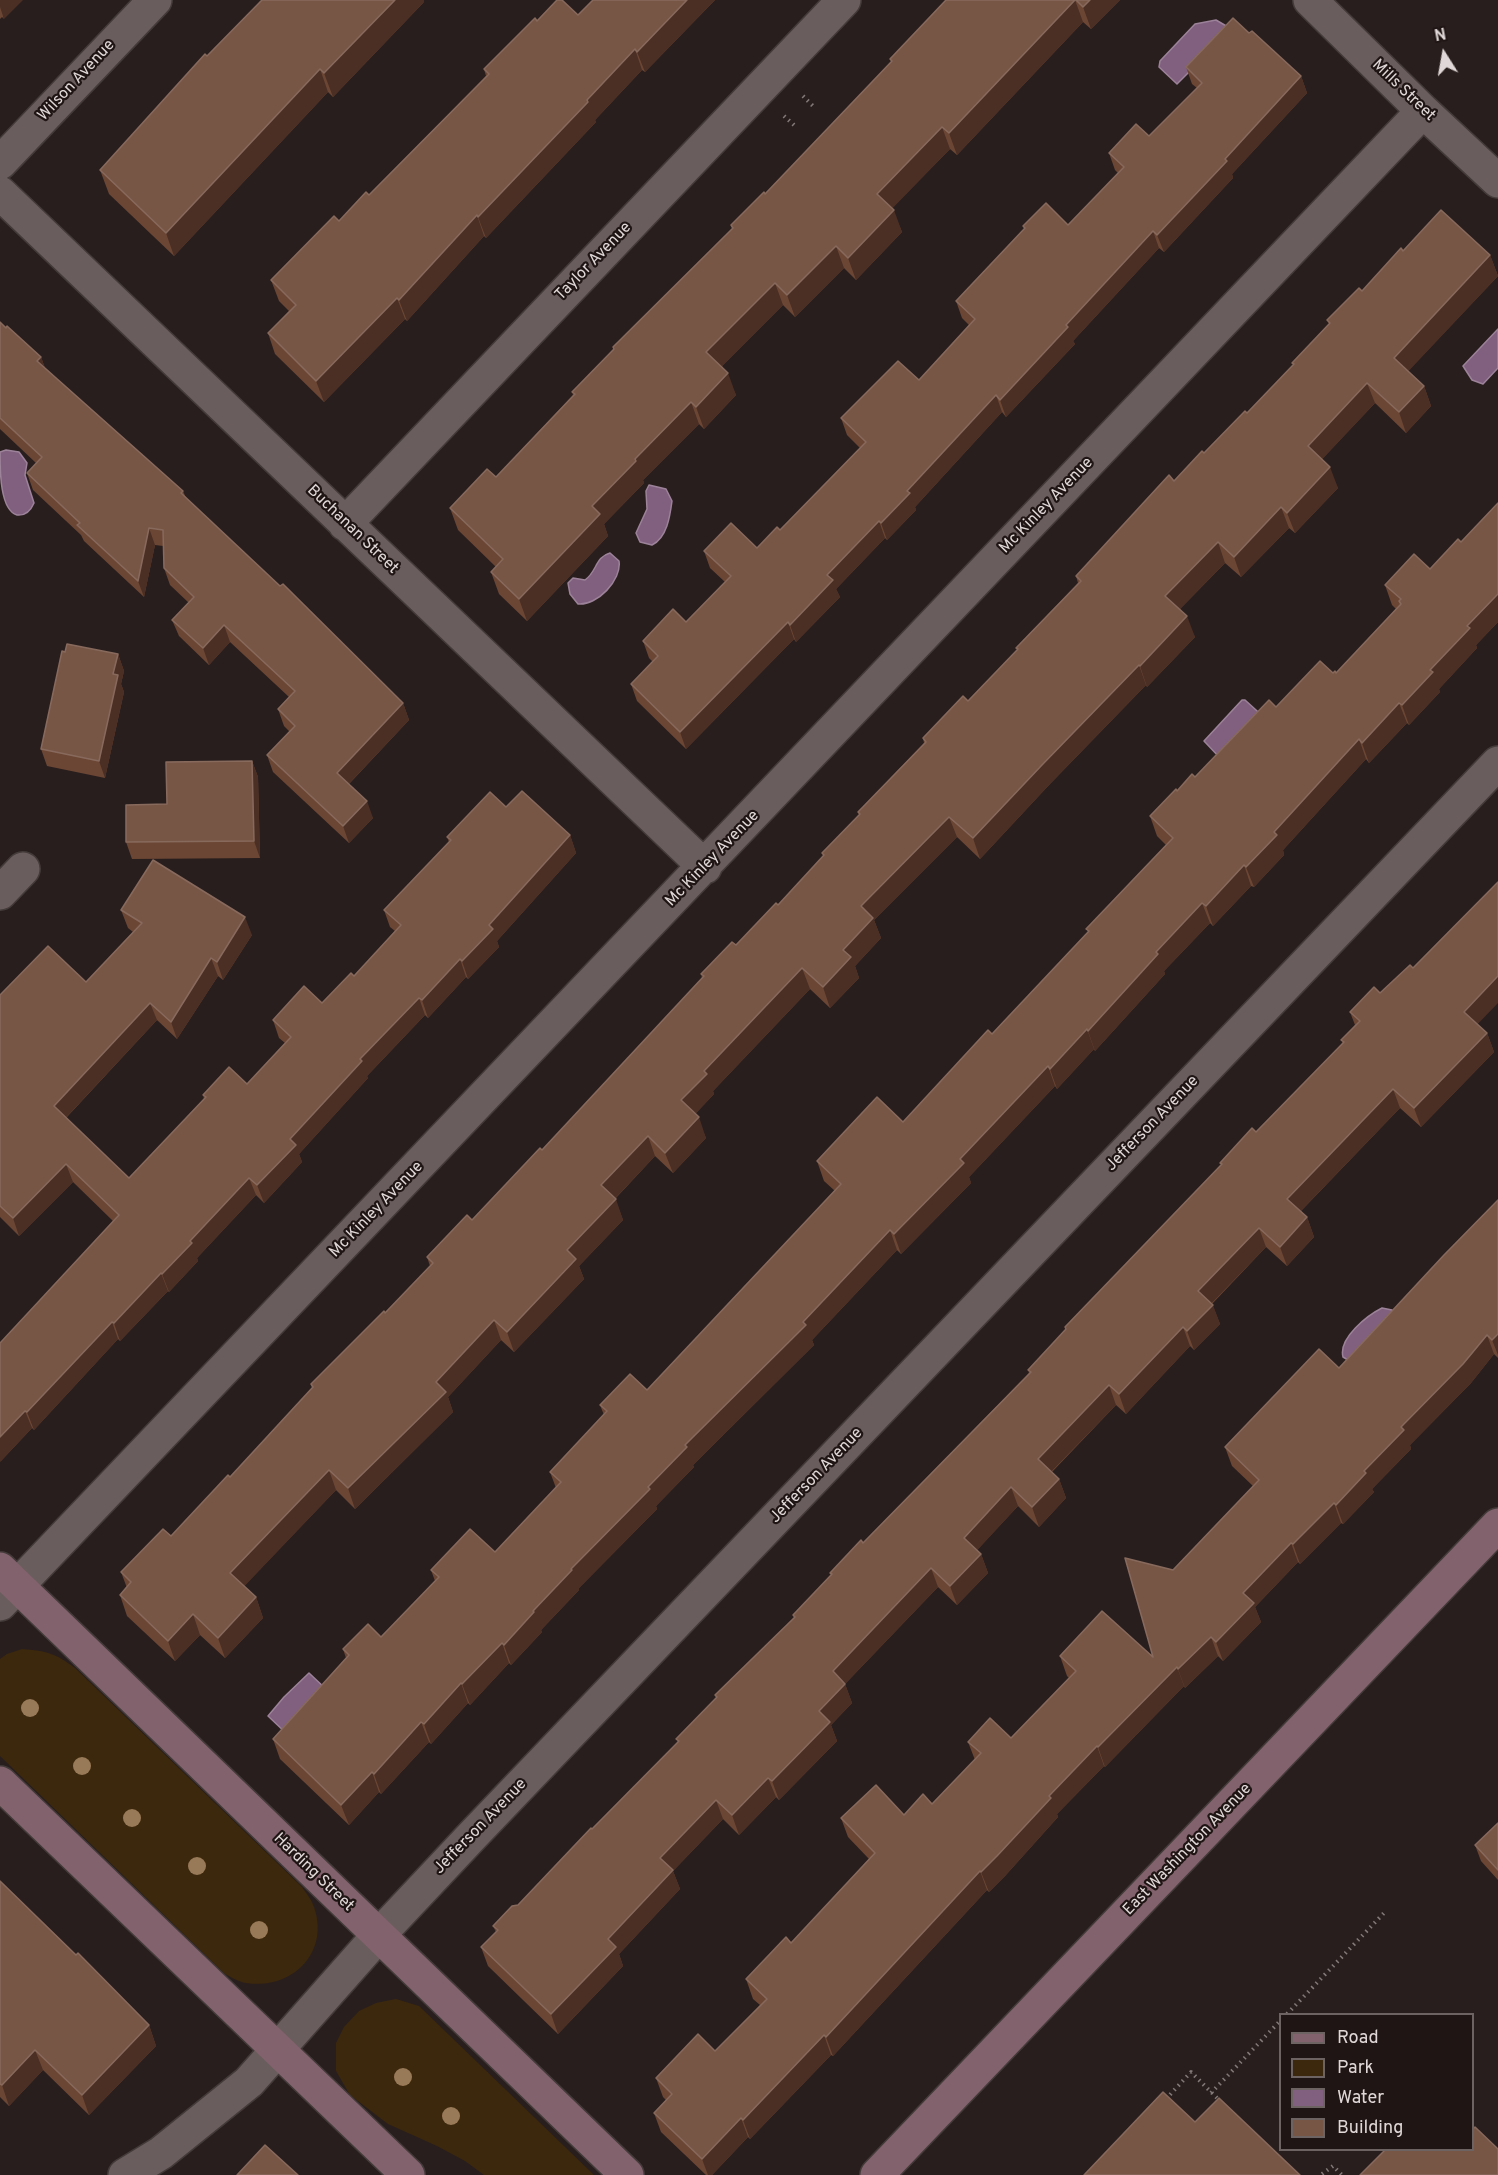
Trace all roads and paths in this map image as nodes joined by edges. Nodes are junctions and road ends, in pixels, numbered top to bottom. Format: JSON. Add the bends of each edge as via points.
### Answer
{"nodes":[{"id":1,"x":155,"y":0,"type":"edge"},
{"id":2,"x":844,"y":0,"type":"edge"},
{"id":3,"x":1310,"y":0,"type":"edge"},
{"id":4,"x":1423,"y":111,"type":"junction"},
{"id":5,"x":0,"y":163,"type":"edge"},
{"id":6,"x":1498,"y":181,"type":"edge"},
{"id":7,"x":0,"y":193,"type":"edge"},
{"id":8,"x":345,"y":524,"type":"junction"},
{"id":9,"x":1498,"y":763,"type":"edge"},
{"id":10,"x":705,"y":867,"type":"junction"},
{"id":11,"x":23,"y":869,"type":"dead end"},
{"id":12,"x":0,"y":893,"type":"edge"},
{"id":13,"x":1498,"y":1525,"type":"edge"},
{"id":14,"x":6,"y":1586,"type":"edge"},
{"id":15,"x":0,"y":1783,"type":"edge"},
{"id":16,"x":1385,"y":1912,"type":"dead end"},
{"id":17,"x":378,"y":1936,"type":"junction"},
{"id":18,"x":1288,"y":2013,"type":"edge"},
{"id":19,"x":1279,"y":2023,"type":"edge"},
{"id":20,"x":276,"y":2049,"type":"junction"},
{"id":21,"x":1211,"y":2092,"type":"junction"},
{"id":22,"x":1159,"y":2107,"type":"edge"},
{"id":23,"x":1228,"y":2109,"type":"edge"},
{"id":24,"x":1322,"y":2174,"type":"edge"},
{"id":25,"x":125,"y":2175,"type":"edge"},
{"id":26,"x":408,"y":2175,"type":"edge"},
{"id":27,"x":627,"y":2175,"type":"edge"},
{"id":28,"x":877,"y":2175,"type":"edge"},
{"id":29,"x":1342,"y":2175,"type":"edge"}],
"edges":[{"from":1,"to":5,"type":"street","name":"Wilson Avenue"},
{"from":2,"to":8,"type":"street","name":"Taylor Avenue"},
{"from":3,"to":4,"type":"street","name":"Mills Street"},
{"from":4,"to":6,"type":"street","name":"Mills Street"},
{"from":4,"to":10,"type":"street","name":"Mc Kinley Avenue"},
{"from":7,"to":8,"type":"street","name":"Buchanan Street"},
{"from":8,"to":10,"type":"street","name":"Buchanan Street"},
{"from":9,"to":17,"type":"street","name":"Jefferson Avenue"},
{"from":10,"to":14,"type":"street","name":"Mc Kinley Avenue"},
{"from":11,"to":12,"type":"street"},
{"from":13,"to":28,"type":"street","name":"East Washington Avenue"},
{"from":14,"to":17,"type":"street","name":"Harding Street"},
{"from":15,"to":20,"type":"street"},
{"from":16,"to":18,"type":"path"},
{"from":17,"to":20,"type":"street","name":"Jefferson Avenue"},
{"from":17,"to":27,"type":"street","name":"Harding Street"},
{"from":19,"to":21,"type":"path"},
{"from":20,"to":25,"type":"street","name":"Jefferson Avenue","via":[[249,2082],[161,2153]]},
{"from":20,"to":26,"type":"street"},
{"from":21,"to":22,"type":"path","via":[[1191,2072]]},
{"from":21,"to":23,"type":"path"},
{"from":24,"to":29,"type":"path","via":[[1333,2166]]}]}
